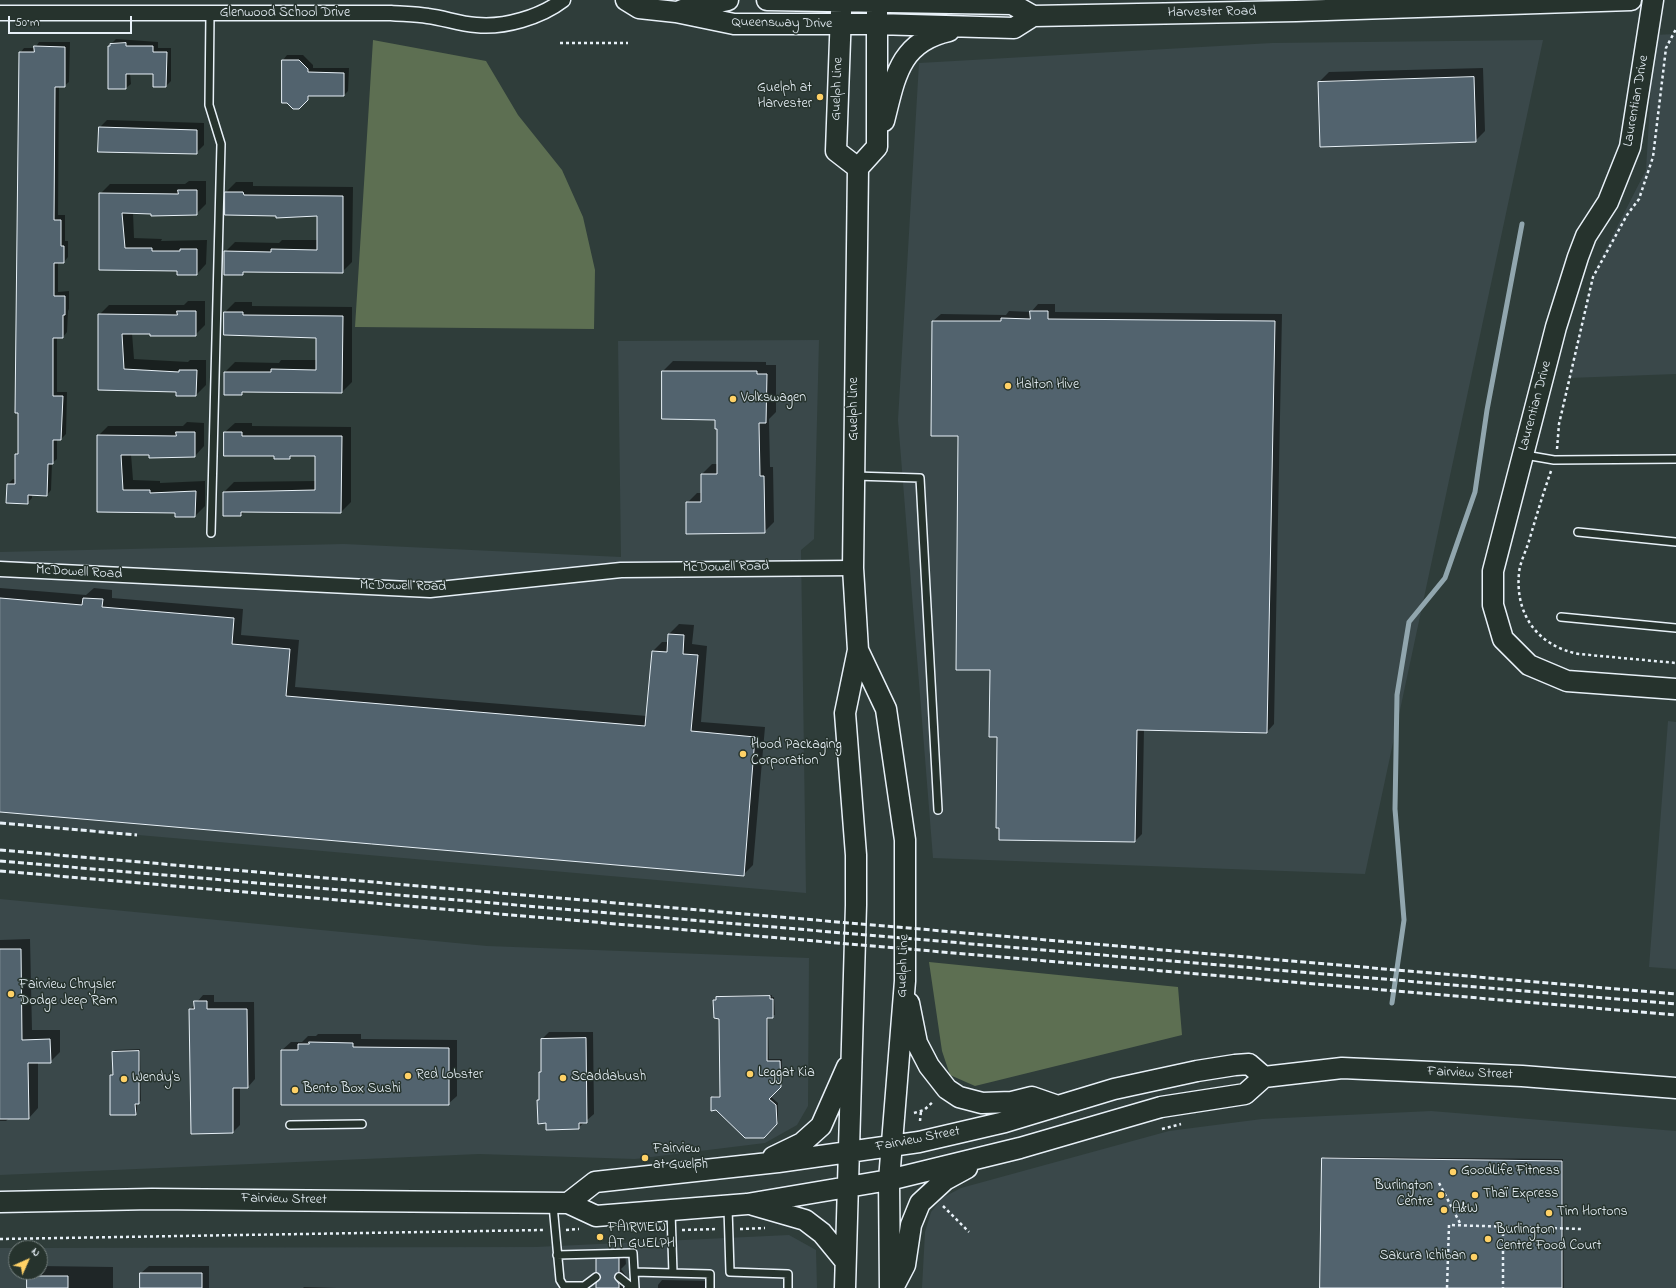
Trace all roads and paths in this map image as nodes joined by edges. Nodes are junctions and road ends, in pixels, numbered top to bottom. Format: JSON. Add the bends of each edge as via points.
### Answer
{"nodes":[{"id":1,"x":563,"y":0,"type":"edge"},
{"id":2,"x":626,"y":0,"type":"edge"},
{"id":3,"x":728,"y":0,"type":"edge"},
{"id":4,"x":767,"y":0,"type":"edge"},
{"id":5,"x":1631,"y":0,"type":"edge"},
{"id":6,"x":1653,"y":0,"type":"edge"},
{"id":7,"x":841,"y":1,"type":"edge"},
{"id":8,"x":877,"y":1,"type":"edge"},
{"id":9,"x":676,"y":12,"type":"junction"},
{"id":10,"x":0,"y":13,"type":"edge"},
{"id":11,"x":210,"y":14,"type":"junction"},
{"id":12,"x":1033,"y":16,"type":"junction"},
{"id":13,"x":876,"y":24,"type":"junction"},
{"id":14,"x":840,"y":25,"type":"junction"},
{"id":15,"x":968,"y":27,"type":"junction"},
{"id":16,"x":1676,"y":30,"type":"edge"},
{"id":17,"x":560,"y":43,"type":"dead end"},
{"id":18,"x":628,"y":43,"type":"dead end"},
{"id":19,"x":877,"y":147,"type":"junction"},
{"id":20,"x":858,"y":168,"type":"junction"},
{"id":21,"x":1523,"y":454,"type":"junction"},
{"id":22,"x":1676,"y":459,"type":"edge"},
{"id":23,"x":1554,"y":460,"type":"junction"},
{"id":24,"x":854,"y":476,"type":"junction"},
{"id":25,"x":1578,"y":532,"type":"dead end"},
{"id":26,"x":211,"y":533,"type":"dead end"},
{"id":27,"x":1676,"y":542,"type":"edge"},
{"id":28,"x":853,"y":568,"type":"junction"},
{"id":29,"x":0,"y":569,"type":"edge"},
{"id":30,"x":1561,"y":617,"type":"dead end"},
{"id":31,"x":1676,"y":628,"type":"edge"},
{"id":32,"x":858,"y":650,"type":"junction"},
{"id":33,"x":1676,"y":663,"type":"edge"},
{"id":34,"x":1676,"y":690,"type":"edge"},
{"id":35,"x":938,"y":810,"type":"dead end"},
{"id":36,"x":905,"y":981,"type":"junction"},
{"id":37,"x":850,"y":1060,"type":"junction"},
{"id":38,"x":1264,"y":1077,"type":"junction"},
{"id":39,"x":1676,"y":1088,"type":"edge"},
{"id":40,"x":936,"y":1099,"type":"dead end"},
{"id":41,"x":1058,"y":1106,"type":"junction"},
{"id":42,"x":921,"y":1111,"type":"junction"},
{"id":43,"x":914,"y":1113,"type":"dead end"},
{"id":44,"x":920,"y":1121,"type":"dead end"},
{"id":45,"x":1188,"y":1122,"type":"dead end"},
{"id":46,"x":362,"y":1124,"type":"dead end"},
{"id":47,"x":290,"y":1125,"type":"dead end"},
{"id":48,"x":1162,"y":1129,"type":"dead end"},
{"id":49,"x":891,"y":1147,"type":"junction"},
{"id":50,"x":849,"y":1153,"type":"junction"},
{"id":51,"x":981,"y":1158,"type":"junction"},
{"id":52,"x":753,"y":1165,"type":"junction"},
{"id":53,"x":889,"y":1180,"type":"junction"},
{"id":54,"x":1439,"y":1183,"type":"dead end"},
{"id":55,"x":847,"y":1186,"type":"junction"},
{"id":56,"x":0,"y":1202,"type":"edge"},
{"id":57,"x":939,"y":1202,"type":"dead end"},
{"id":58,"x":561,"y":1203,"type":"junction"},
{"id":59,"x":737,"y":1205,"type":"junction"},
{"id":60,"x":671,"y":1210,"type":"junction"},
{"id":61,"x":1461,"y":1225,"type":"junction"},
{"id":62,"x":1503,"y":1227,"type":"junction"},
{"id":63,"x":1582,"y":1228,"type":"dead end"},
{"id":64,"x":504,"y":1230,"type":"dead end"},
{"id":65,"x":969,"y":1232,"type":"dead end"},
{"id":66,"x":0,"y":1239,"type":"edge"},
{"id":67,"x":557,"y":1255,"type":"junction"},
{"id":68,"x":845,"y":1260,"type":"junction"},
{"id":69,"x":634,"y":1272,"type":"junction"},
{"id":70,"x":673,"y":1273,"type":"junction"},
{"id":71,"x":596,"y":1277,"type":"dead end"},
{"id":72,"x":619,"y":1277,"type":"dead end"},
{"id":73,"x":565,"y":1287,"type":"edge"},
{"id":74,"x":585,"y":1287,"type":"edge"},
{"id":75,"x":632,"y":1287,"type":"edge"},
{"id":76,"x":710,"y":1288,"type":"edge"},
{"id":77,"x":788,"y":1288,"type":"edge"},
{"id":78,"x":845,"y":1288,"type":"edge"},
{"id":79,"x":891,"y":1288,"type":"edge"},
{"id":80,"x":1447,"y":1288,"type":"edge"},
{"id":81,"x":1503,"y":1288,"type":"edge"}],
"edges":[{"from":1,"to":11,"type":"street","name":"Glenwood School Drive","via":[[556,6],[530,17],[504,23],[477,25],[427,16],[391,13]]},
{"from":2,"to":9,"type":"main road","name":"Queensway Drive","via":[[639,8]]},
{"from":3,"to":9,"type":"main road","name":"Queensway Drive"},
{"from":4,"to":7,"type":"main road","name":"Queensway Drive"},
{"from":5,"to":12,"type":"main road","name":"Harvester Road","via":[[1296,11]]},
{"from":6,"to":21,"type":"main road","name":"Laurentian Drive","via":[[1630,147],[1608,202],[1586,236],[1578,257],[1556,327]]},
{"from":7,"to":8,"type":"main road"},
{"from":7,"to":14,"type":"main road","name":"Guelph Line"},
{"from":8,"to":12,"type":"main road","via":[[1012,4]]},
{"from":8,"to":13,"type":"main road"},
{"from":9,"to":14,"type":"main road","name":"Queensway Drive","via":[[734,24]]},
{"from":10,"to":11,"type":"street","name":"Glenwood School Drive"},
{"from":11,"to":26,"type":"lane","via":[[209,105],[221,144]]},
{"from":12,"to":15,"type":"main road","via":[[1014,28]]},
{"from":13,"to":14,"type":"main road"},
{"from":13,"to":15,"type":"main road"},
{"from":13,"to":19,"type":"main road"},
{"from":14,"to":20,"type":"main road","name":"Guelph Line","via":[[836,151]]},
{"from":15,"to":19,"type":"main road","via":[[935,34],[919,42],[905,56],[897,73]]},
{"from":16,"to":23,"type":"path","via":[[1666,48],[1653,157],[1639,200],[1627,214],[1593,277],[1559,424]]},
{"from":17,"to":18,"type":"path"},
{"from":19,"to":20,"type":"main road"},
{"from":20,"to":24,"type":"main road","name":"Guelph Line"},
{"from":21,"to":23,"type":"lane"},
{"from":21,"to":34,"type":"main road","name":"Laurentian Drive","via":[[1493,571],[1493,605],[1503,639],[1529,665],[1567,681]]},
{"from":22,"to":23,"type":"lane"},
{"from":23,"to":33,"type":"path","via":[[1519,571],[1519,594],[1525,617],[1539,635],[1563,651]]},
{"from":24,"to":28,"type":"main road","name":"Guelph Line"},
{"from":24,"to":35,"type":"lane","via":[[920,478]]},
{"from":25,"to":27,"type":"lane"},
{"from":28,"to":29,"type":"street","name":"McDowell Road","via":[[621,570],[430,590]]},
{"from":28,"to":32,"type":"main road","name":"Guelph Line"},
{"from":30,"to":31,"type":"lane"},
{"from":32,"to":36,"type":"main road","name":"Guelph Line","via":[[886,709],[905,840]]},
{"from":32,"to":37,"type":"main road","name":"Guelph Line","via":[[845,713],[856,855],[854,1003]]},
{"from":36,"to":41,"type":"main road","via":[[917,1043],[929,1066],[947,1089],[964,1100],[982,1103],[1012,1102],[1032,1097]]},
{"from":36,"to":49,"type":"main road","name":"Guelph Line"},
{"from":37,"to":50,"type":"main road","name":"Guelph Line"},
{"from":37,"to":52,"type":"main road","via":[[821,1126],[802,1143]]},
{"from":38,"to":39,"type":"main road","name":"Fairview Street","via":[[1342,1068],[1522,1076]]},
{"from":38,"to":41,"type":"main road","name":"Fairview Street","via":[[1249,1064],[1235,1064],[1114,1089]]},
{"from":38,"to":51,"type":"main road","name":"Fairview Street","via":[[1245,1094],[1161,1107]]},
{"from":40,"to":42,"type":"path"},
{"from":41,"to":49,"type":"main road","name":"Fairview Street","via":[[1005,1122]]},
{"from":42,"to":43,"type":"path"},
{"from":42,"to":44,"type":"path"},
{"from":45,"to":48,"type":"path"},
{"from":46,"to":47,"type":"lane"},
{"from":49,"to":50,"type":"main road","name":"Fairview Street"},
{"from":49,"to":53,"type":"main road","name":"Guelph Line"},
{"from":50,"to":52,"type":"main road","name":"Fairview Street"},
{"from":50,"to":55,"type":"main road","name":"Guelph Line"},
{"from":51,"to":53,"type":"main road","name":"Fairview Street"},
{"from":51,"to":79,"type":"main road","via":[[945,1180],[920,1203],[911,1225],[905,1265]]},
{"from":52,"to":58,"type":"main road","name":"Fairview Street","via":[[595,1182]]},
{"from":53,"to":55,"type":"main road","name":"Fairview Street"},
{"from":53,"to":79,"type":"main road","name":"Guelph Line"},
{"from":54,"to":61,"type":"path"},
{"from":55,"to":59,"type":"main road","name":"Fairview Street"},
{"from":55,"to":68,"type":"main road","name":"Guelph Line"},
{"from":56,"to":58,"type":"main road","name":"Fairview Street","via":[[156,1199]]},
{"from":57,"to":65,"type":"path"},
{"from":58,"to":60,"type":"main road","name":"Fairview Street","via":[[596,1216]]},
{"from":58,"to":67,"type":"lane"},
{"from":59,"to":60,"type":"main road","name":"Fairview Street"},
{"from":59,"to":68,"type":"main road","via":[[805,1220],[822,1233]]},
{"from":59,"to":77,"type":"lane","via":[[730,1272],[788,1274]]},
{"from":60,"to":70,"type":"lane"},
{"from":61,"to":62,"type":"path"},
{"from":61,"to":80,"type":"path","via":[[1449,1225]]},
{"from":62,"to":63,"type":"path"},
{"from":62,"to":81,"type":"path"},
{"from":64,"to":66,"type":"path"},
{"from":67,"to":69,"type":"lane","via":[[633,1253]]},
{"from":67,"to":73,"type":"lane","via":[[560,1280]]},
{"from":68,"to":78,"type":"main road","name":"Guelph Line"},
{"from":69,"to":70,"type":"lane"},
{"from":69,"to":75,"type":"lane"},
{"from":70,"to":76,"type":"lane","via":[[710,1274]]},
{"from":71,"to":74,"type":"lane"},
{"from":72,"to":75,"type":"lane"},
{"from":73,"to":74,"type":"lane"}]}
